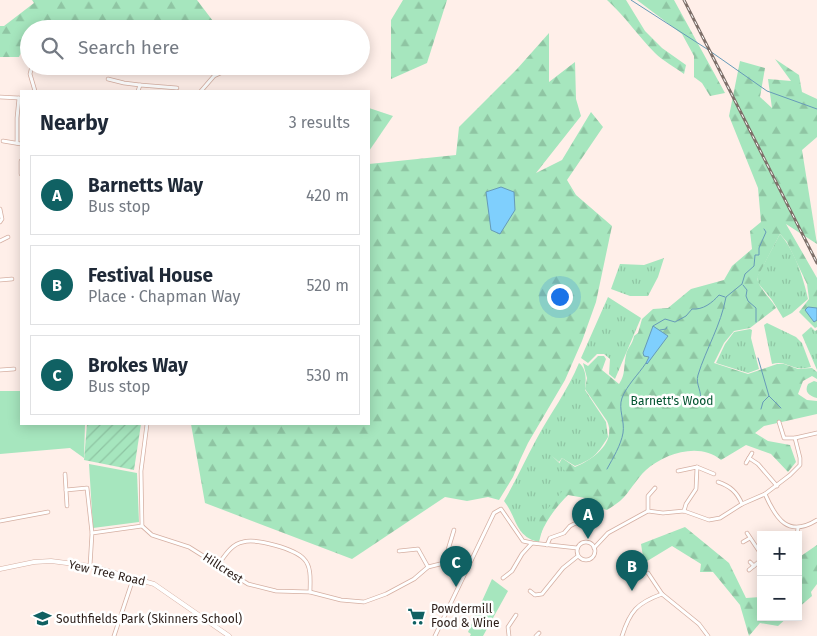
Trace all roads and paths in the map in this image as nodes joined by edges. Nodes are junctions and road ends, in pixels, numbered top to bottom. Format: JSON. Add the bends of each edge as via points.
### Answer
{"nodes":[{"id":1,"x":30,"y":75,"type":"edge"},
{"id":2,"x":216,"y":75,"type":"edge"},
{"id":3,"x":108,"y":79,"type":"dead end"},
{"id":4,"x":140,"y":85,"type":"junction"},
{"id":5,"x":177,"y":88,"type":"dead end"},
{"id":6,"x":35,"y":90,"type":"edge"},
{"id":7,"x":138,"y":90,"type":"edge"},
{"id":8,"x":202,"y":90,"type":"edge"},
{"id":9,"x":0,"y":97,"type":"edge"},
{"id":10,"x":20,"y":99,"type":"edge"},
{"id":11,"x":3,"y":141,"type":"dead end"},
{"id":12,"x":19,"y":144,"type":"edge"},
{"id":13,"x":0,"y":209,"type":"edge"},
{"id":14,"x":0,"y":222,"type":"edge"},
{"id":15,"x":8,"y":237,"type":"dead end"},
{"id":16,"x":0,"y":241,"type":"edge"},
{"id":17,"x":12,"y":279,"type":"dead end"},
{"id":18,"x":0,"y":280,"type":"edge"},
{"id":19,"x":14,"y":369,"type":"dead end"},
{"id":20,"x":0,"y":370,"type":"edge"},
{"id":21,"x":779,"y":422,"type":"dead end"},
{"id":22,"x":147,"y":425,"type":"edge"},
{"id":23,"x":817,"y":433,"type":"edge"},
{"id":24,"x":795,"y":438,"type":"junction"},
{"id":25,"x":752,"y":453,"type":"dead end"},
{"id":26,"x":749,"y":458,"type":"junction"},
{"id":27,"x":746,"y":463,"type":"dead end"},
{"id":28,"x":697,"y":467,"type":"junction"},
{"id":29,"x":678,"y":471,"type":"dead end"},
{"id":30,"x":65,"y":474,"type":"dead end"},
{"id":31,"x":714,"y":474,"type":"dead end"},
{"id":32,"x":718,"y":482,"type":"dead end"},
{"id":33,"x":777,"y":486,"type":"junction"},
{"id":34,"x":655,"y":488,"type":"dead end"},
{"id":35,"x":66,"y":490,"type":"junction"},
{"id":36,"x":765,"y":494,"type":"junction"},
{"id":37,"x":742,"y":504,"type":"junction"},
{"id":38,"x":68,"y":506,"type":"dead end"},
{"id":39,"x":648,"y":511,"type":"junction"},
{"id":40,"x":684,"y":511,"type":"junction"},
{"id":41,"x":48,"y":512,"type":"dead end"},
{"id":42,"x":817,"y":520,"type":"edge"},
{"id":43,"x":0,"y":521,"type":"edge"},
{"id":44,"x":596,"y":524,"type":"dead end"},
{"id":45,"x":142,"y":526,"type":"junction"},
{"id":46,"x":798,"y":528,"type":"junction"},
{"id":47,"x":454,"y":530,"type":"dead end"},
{"id":48,"x":798,"y":531,"type":"edge"},
{"id":49,"x":92,"y":533,"type":"junction"},
{"id":50,"x":746,"y":533,"type":"dead end"},
{"id":51,"x":750,"y":538,"type":"junction"},
{"id":52,"x":743,"y":542,"type":"dead end"},
{"id":53,"x":532,"y":544,"type":"junction"},
{"id":54,"x":548,"y":545,"type":"junction"},
{"id":55,"x":577,"y":548,"type":"junction"},
{"id":56,"x":594,"y":548,"type":"junction"},
{"id":57,"x":757,"y":548,"type":"edge"},
{"id":58,"x":399,"y":551,"type":"dead end"},
{"id":59,"x":578,"y":556,"type":"junction"},
{"id":60,"x":750,"y":562,"type":"dead end"},
{"id":61,"x":444,"y":563,"type":"junction"},
{"id":62,"x":757,"y":563,"type":"edge"},
{"id":63,"x":218,"y":565,"type":"junction"},
{"id":64,"x":90,"y":566,"type":"junction"},
{"id":65,"x":754,"y":566,"type":"junction"},
{"id":66,"x":428,"y":567,"type":"junction"},
{"id":67,"x":514,"y":567,"type":"junction"},
{"id":68,"x":0,"y":569,"type":"edge"},
{"id":69,"x":520,"y":570,"type":"dead end"},
{"id":70,"x":750,"y":570,"type":"dead end"},
{"id":71,"x":648,"y":574,"type":"dead end"},
{"id":72,"x":464,"y":577,"type":"junction"},
{"id":73,"x":133,"y":578,"type":"junction"},
{"id":74,"x":502,"y":578,"type":"dead end"},
{"id":75,"x":530,"y":591,"type":"dead end"},
{"id":76,"x":310,"y":592,"type":"junction"},
{"id":77,"x":662,"y":594,"type":"junction"},
{"id":78,"x":537,"y":595,"type":"junction"},
{"id":79,"x":537,"y":600,"type":"dead end"},
{"id":80,"x":516,"y":615,"type":"dead end"},
{"id":81,"x":114,"y":636,"type":"edge"},
{"id":82,"x":229,"y":636,"type":"edge"},
{"id":83,"x":435,"y":636,"type":"edge"},
{"id":84,"x":508,"y":636,"type":"edge"},
{"id":85,"x":622,"y":636,"type":"edge"},
{"id":86,"x":708,"y":636,"type":"edge"}],
"edges":[{"from":1,"to":6,"type":"street"},
{"from":2,"to":8,"type":"street"},
{"from":3,"to":4,"type":"street"},
{"from":4,"to":5,"type":"street"},
{"from":4,"to":7,"type":"street"},
{"from":9,"to":10,"type":"street"},
{"from":10,"to":12,"type":"street","via":[[17,118]]},
{"from":11,"to":12,"type":"street"},
{"from":13,"to":14,"type":"street"},
{"from":15,"to":16,"type":"street"},
{"from":17,"to":18,"type":"street"},
{"from":19,"to":20,"type":"street"},
{"from":21,"to":24,"type":"street","via":[[784,438]]},
{"from":22,"to":45,"type":"street","via":[[141,472]]},
{"from":23,"to":24,"type":"street"},
{"from":24,"to":33,"type":"street","via":[[800,465]]},
{"from":25,"to":26,"type":"street"},
{"from":26,"to":27,"type":"street"},
{"from":26,"to":33,"type":"street"},
{"from":28,"to":29,"type":"street"},
{"from":28,"to":31,"type":"street"},
{"from":28,"to":40,"type":"street","via":[[696,489]]},
{"from":30,"to":35,"type":"street"},
{"from":32,"to":37,"type":"street","via":[[731,488]]},
{"from":33,"to":36,"type":"street"},
{"from":34,"to":39,"type":"street","via":[[648,496]]},
{"from":35,"to":38,"type":"street"},
{"from":35,"to":49,"type":"street","via":[[87,488]]},
{"from":36,"to":37,"type":"street"},
{"from":36,"to":46,"type":"street","via":[[781,522]]},
{"from":37,"to":40,"type":"street","via":[[715,520]]},
{"from":39,"to":40,"type":"street"},
{"from":39,"to":56,"type":"street","via":[[608,533]]},
{"from":41,"to":43,"type":"street"},
{"from":42,"to":46,"type":"street"},
{"from":44,"to":54,"type":"street","via":[[576,523],[564,533],[550,538]]},
{"from":45,"to":49,"type":"street"},
{"from":45,"to":63,"type":"street","name":"Hillcrest","via":[[152,535],[190,547]]},
{"from":46,"to":48,"type":"street"},
{"from":47,"to":61,"type":"street"},
{"from":49,"to":64,"type":"street"},
{"from":50,"to":51,"type":"street"},
{"from":51,"to":52,"type":"street"},
{"from":51,"to":57,"type":"street"},
{"from":53,"to":54,"type":"street"},
{"from":53,"to":67,"type":"street"},
{"from":53,"to":72,"type":"street","via":[[523,541],[501,509],[491,515]]},
{"from":54,"to":55,"type":"street"},
{"from":55,"to":56,"type":"street","via":[[586,542]]},
{"from":55,"to":59,"type":"street"},
{"from":56,"to":59,"type":"street","via":[[591,559],[582,560]]},
{"from":58,"to":66,"type":"street","via":[[418,549]]},
{"from":59,"to":78,"type":"street","via":[[563,568],[542,594]]},
{"from":60,"to":65,"type":"street"},
{"from":61,"to":66,"type":"street"},
{"from":61,"to":72,"type":"street"},
{"from":62,"to":65,"type":"street"},
{"from":63,"to":76,"type":"street","name":"Hillcrest","via":[[248,584],[276,591]]},
{"from":63,"to":76,"type":"street","via":[[230,550],[242,542],[260,542],[296,552],[306,560],[311,576]]},
{"from":64,"to":68,"type":"street","name":"Yew Tree Road","via":[[51,561]]},
{"from":64,"to":73,"type":"street","name":"Yew Tree Road"},
{"from":65,"to":70,"type":"street"},
{"from":66,"to":76,"type":"street","name":"Hillcrest","via":[[414,579],[364,602]]},
{"from":67,"to":69,"type":"street"},
{"from":67,"to":74,"type":"street"},
{"from":71,"to":77,"type":"street"},
{"from":72,"to":83,"type":"street"},
{"from":73,"to":81,"type":"street"},
{"from":73,"to":82,"type":"street","name":"Yew Tree Road","via":[[154,584]]},
{"from":75,"to":78,"type":"street"},
{"from":77,"to":85,"type":"street","via":[[644,600],[632,611]]},
{"from":77,"to":86,"type":"street"},
{"from":78,"to":79,"type":"street"},
{"from":80,"to":84,"type":"street","via":[[508,627]]}]}
